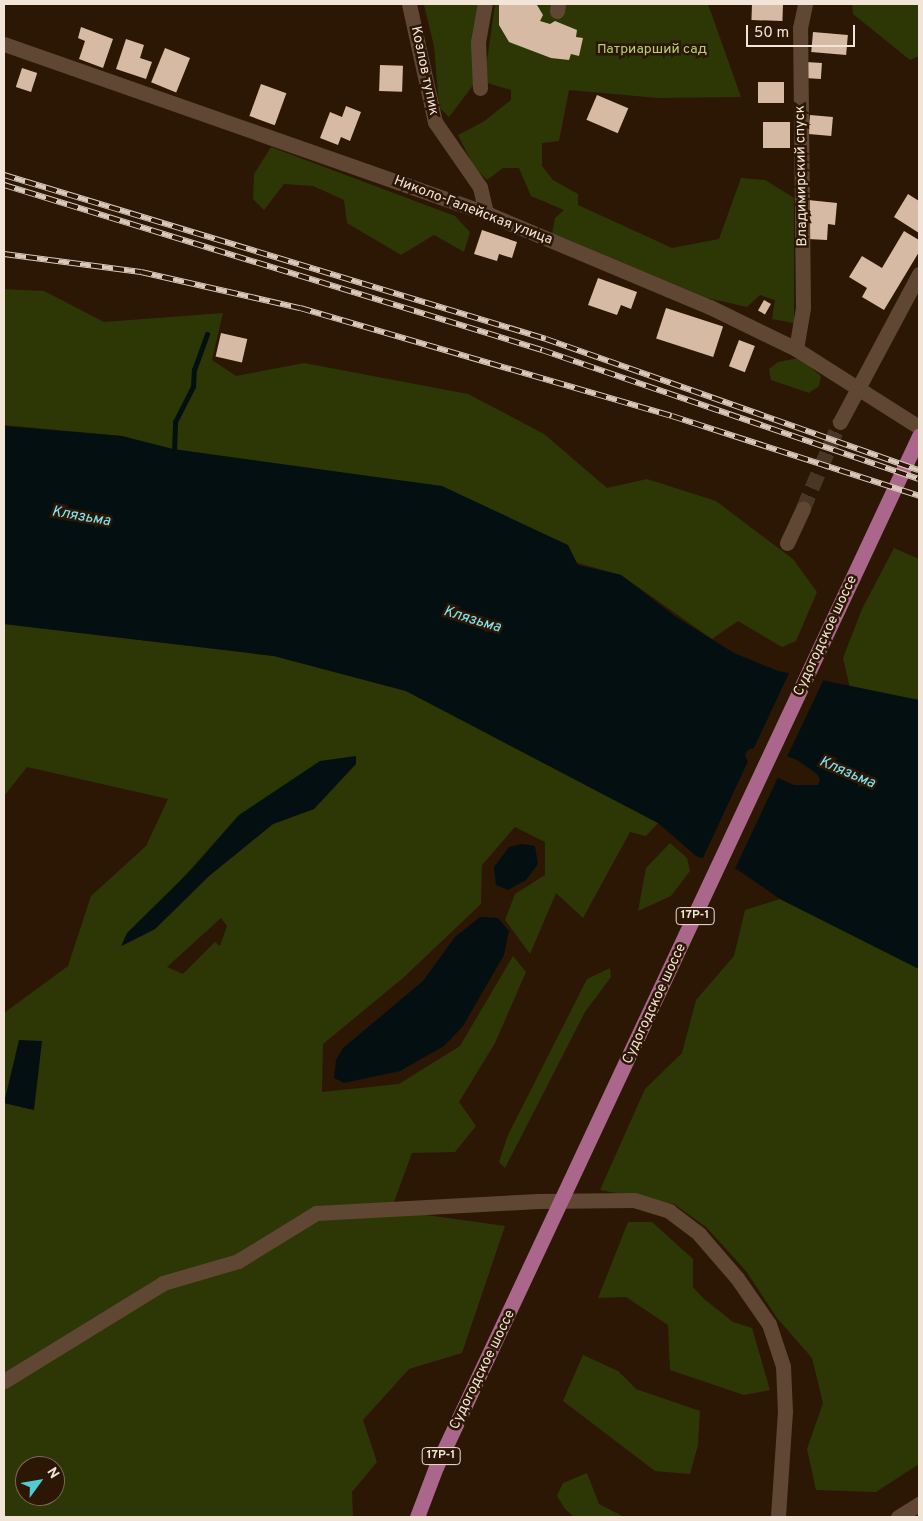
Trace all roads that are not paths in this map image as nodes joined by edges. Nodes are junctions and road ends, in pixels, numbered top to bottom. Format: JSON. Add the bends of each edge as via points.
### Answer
{"nodes":[{"id":1,"x":409,"y":4,"type":"edge"},
{"id":2,"x":485,"y":4,"type":"edge"},
{"id":3,"x":805,"y":4,"type":"edge"},
{"id":4,"x":4,"y":44,"type":"edge"},
{"id":5,"x":480,"y":88,"type":"dead end"},
{"id":6,"x":486,"y":213,"type":"junction"},
{"id":7,"x":919,"y":274,"type":"edge"},
{"id":8,"x":796,"y":348,"type":"junction"},
{"id":9,"x":856,"y":388,"type":"junction"},
{"id":10,"x":840,"y":422,"type":"tunnel mouth"},
{"id":11,"x":919,"y":427,"type":"edge"},
{"id":12,"x":919,"y":436,"type":"edge"},
{"id":13,"x":803,"y":509,"type":"tunnel mouth"},
{"id":14,"x":788,"y":543,"type":"dead end"},
{"id":15,"x":4,"y":1381,"type":"edge"},
{"id":16,"x":919,"y":1504,"type":"edge"},
{"id":17,"x":417,"y":1517,"type":"edge"},
{"id":18,"x":778,"y":1517,"type":"edge"},
{"id":19,"x":898,"y":1517,"type":"edge"}],
"edges":[{"from":1,"to":6,"type":"street","name":"Козлов тупик","via":[[435,122],[480,187]]},
{"from":2,"to":5,"type":"street","via":[[478,42]]},
{"from":3,"to":8,"type":"street","name":"Владимирский спуск","via":[[800,28],[803,308]]},
{"from":4,"to":6,"type":"street","name":"Николо-Галейская улица"},
{"from":6,"to":8,"type":"street","name":"Николо-Галейская улица","via":[[710,307]]},
{"from":7,"to":9,"type":"street"},
{"from":8,"to":9,"type":"street","name":"Николо-Галейская улица"},
{"from":9,"to":10,"type":"street"},
{"from":9,"to":11,"type":"street","name":"Николо-Галейская улица"},
{"from":12,"to":17,"type":"main road","name":"Судогодское шоссе","number":"17Р-1","via":[[436,1467]]},
{"from":13,"to":14,"type":"street"},
{"from":15,"to":18,"type":"street","via":[[163,1283],[238,1261],[316,1213],[539,1201],[634,1200],[669,1211],[699,1234],[737,1278],[769,1324],[783,1366],[785,1410]]},
{"from":16,"to":19,"type":"street"}]}
